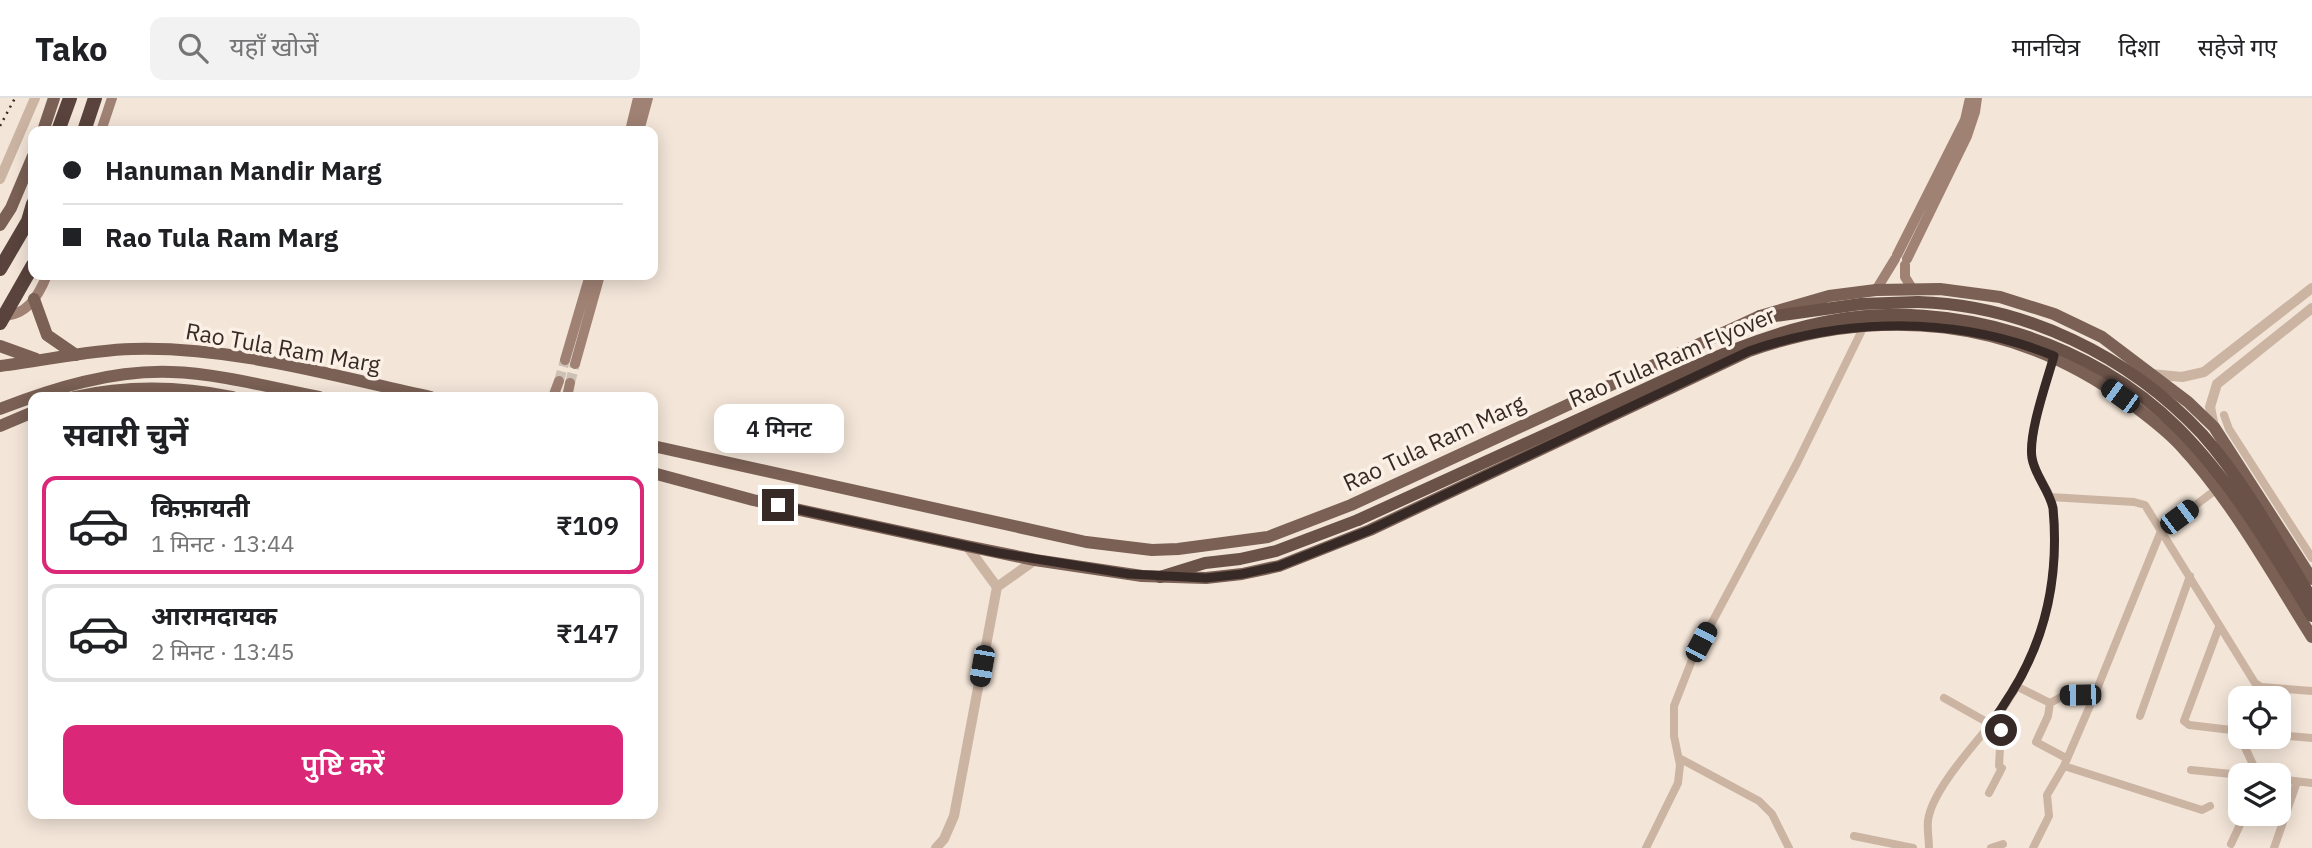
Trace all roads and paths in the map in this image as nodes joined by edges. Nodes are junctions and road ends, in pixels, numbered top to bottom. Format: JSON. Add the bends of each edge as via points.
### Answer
{"nodes":[{"id":1,"x":34,"y":98,"type":"edge"},
{"id":2,"x":54,"y":98,"type":"edge"},
{"id":3,"x":69,"y":98,"type":"edge"},
{"id":4,"x":112,"y":98,"type":"edge"},
{"id":5,"x":638,"y":98,"type":"edge"},
{"id":6,"x":648,"y":98,"type":"edge"},
{"id":7,"x":1970,"y":98,"type":"edge"},
{"id":8,"x":1977,"y":98,"type":"edge"},
{"id":9,"x":94,"y":100,"type":"edge"},
{"id":10,"x":45,"y":126,"type":"edge"},
{"id":11,"x":60,"y":126,"type":"edge"},
{"id":12,"x":86,"y":126,"type":"edge"},
{"id":13,"x":103,"y":126,"type":"edge"},
{"id":14,"x":631,"y":126,"type":"edge"},
{"id":15,"x":640,"y":126,"type":"edge"},
{"id":16,"x":1948,"y":164,"type":"junction"},
{"id":17,"x":28,"y":168,"type":"edge"},
{"id":18,"x":0,"y":179,"type":"edge"},
{"id":19,"x":28,"y":217,"type":"edge"},
{"id":20,"x":0,"y":225,"type":"edge"},
{"id":21,"x":1901,"y":259,"type":"junction"},
{"id":22,"x":0,"y":269,"type":"edge"},
{"id":23,"x":28,"y":273,"type":"edge"},
{"id":24,"x":44,"y":280,"type":"edge"},
{"id":25,"x":589,"y":280,"type":"edge"},
{"id":26,"x":598,"y":280,"type":"edge"},
{"id":27,"x":2312,"y":288,"type":"edge"},
{"id":28,"x":1876,"y":290,"type":"junction"},
{"id":29,"x":1913,"y":290,"type":"junction"},
{"id":30,"x":34,"y":299,"type":"junction"},
{"id":31,"x":2312,"y":308,"type":"edge"},
{"id":32,"x":0,"y":316,"type":"edge"},
{"id":33,"x":1760,"y":316,"type":"junction"},
{"id":34,"x":0,"y":323,"type":"edge"},
{"id":35,"x":1864,"y":327,"type":"junction"},
{"id":36,"x":2099,"y":336,"type":"junction"},
{"id":37,"x":0,"y":346,"type":"edge"},
{"id":38,"x":76,"y":355,"type":"junction"},
{"id":39,"x":2054,"y":356,"type":"junction"},
{"id":40,"x":43,"y":361,"type":"junction"},
{"id":41,"x":2218,"y":362,"type":"junction"},
{"id":42,"x":0,"y":366,"type":"edge"},
{"id":43,"x":2075,"y":367,"type":"junction"},
{"id":44,"x":2228,"y":373,"type":"junction"},
{"id":45,"x":2151,"y":374,"type":"junction"},
{"id":46,"x":2165,"y":384,"type":"junction"},
{"id":47,"x":45,"y":392,"type":"edge"},
{"id":48,"x":95,"y":392,"type":"edge"},
{"id":49,"x":207,"y":392,"type":"edge"},
{"id":50,"x":293,"y":392,"type":"edge"},
{"id":51,"x":408,"y":392,"type":"edge"},
{"id":52,"x":557,"y":392,"type":"edge"},
{"id":53,"x":566,"y":392,"type":"edge"},
{"id":54,"x":28,"y":398,"type":"edge"},
{"id":55,"x":0,"y":409,"type":"edge"},
{"id":56,"x":2141,"y":411,"type":"junction"},
{"id":57,"x":28,"y":414,"type":"edge"},
{"id":58,"x":2224,"y":415,"type":"dead end"},
{"id":59,"x":0,"y":426,"type":"edge"},
{"id":60,"x":2214,"y":428,"type":"junction"},
{"id":61,"x":658,"y":447,"type":"edge"},
{"id":62,"x":658,"y":473,"type":"edge"},
{"id":63,"x":2217,"y":489,"type":"junction"},
{"id":64,"x":2050,"y":497,"type":"junction"},
{"id":65,"x":2161,"y":531,"type":"junction"},
{"id":66,"x":967,"y":547,"type":"junction"},
{"id":67,"x":2312,"y":558,"type":"edge"},
{"id":68,"x":1035,"y":560,"type":"junction"},
{"id":69,"x":2190,"y":576,"type":"junction"},
{"id":70,"x":1160,"y":577,"type":"junction"},
{"id":71,"x":2312,"y":579,"type":"edge"},
{"id":72,"x":997,"y":587,"type":"junction"},
{"id":73,"x":2312,"y":599,"type":"edge"},
{"id":74,"x":2312,"y":616,"type":"edge"},
{"id":75,"x":2219,"y":627,"type":"junction"},
{"id":76,"x":2312,"y":637,"type":"edge"},
{"id":77,"x":2015,"y":686,"type":"junction"},
{"id":78,"x":2312,"y":691,"type":"edge"},
{"id":79,"x":2095,"y":694,"type":"junction"},
{"id":80,"x":1944,"y":698,"type":"dead end"},
{"id":81,"x":2050,"y":704,"type":"junction"},
{"id":82,"x":2140,"y":716,"type":"dead end"},
{"id":83,"x":1990,"y":723,"type":"junction"},
{"id":84,"x":2228,"y":732,"type":"edge"},
{"id":85,"x":2291,"y":736,"type":"edge"},
{"id":86,"x":2312,"y":738,"type":"edge"},
{"id":87,"x":1679,"y":758,"type":"junction"},
{"id":88,"x":2065,"y":762,"type":"junction"},
{"id":89,"x":2191,"y":770,"type":"dead end"},
{"id":90,"x":2228,"y":774,"type":"edge"},
{"id":91,"x":2291,"y":781,"type":"edge"},
{"id":92,"x":2297,"y":782,"type":"junction"},
{"id":93,"x":2312,"y":783,"type":"edge"},
{"id":94,"x":1989,"y":793,"type":"dead end"},
{"id":95,"x":2210,"y":806,"type":"dead end"},
{"id":96,"x":2239,"y":826,"type":"edge"},
{"id":97,"x":1854,"y":836,"type":"dead end"},
{"id":98,"x":2003,"y":844,"type":"dead end"},
{"id":99,"x":2231,"y":844,"type":"dead end"},
{"id":100,"x":936,"y":848,"type":"edge"},
{"id":101,"x":1646,"y":848,"type":"edge"},
{"id":102,"x":1789,"y":848,"type":"edge"},
{"id":103,"x":1913,"y":848,"type":"edge"},
{"id":104,"x":1929,"y":848,"type":"edge"},
{"id":105,"x":1991,"y":848,"type":"edge"},
{"id":106,"x":2034,"y":848,"type":"edge"},
{"id":107,"x":2274,"y":848,"type":"edge"}],
"edges":[{"from":1,"to":18,"type":"street"},
{"from":2,"to":10,"type":"main road"},
{"from":3,"to":11,"type":"highway"},
{"from":4,"to":13,"type":"main road"},
{"from":5,"to":14,"type":"main road"},
{"from":6,"to":15,"type":"main road"},
{"from":7,"to":16,"type":"main road"},
{"from":8,"to":16,"type":"main road","via":[[1973,122]]},
{"from":9,"to":12,"type":"highway"},
{"from":16,"to":21,"type":"main road"},
{"from":17,"to":20,"type":"main road"},
{"from":19,"to":22,"type":"highway"},
{"from":21,"to":28,"type":"main road"},
{"from":21,"to":29,"type":"main road"},
{"from":23,"to":34,"type":"highway","bridge":true},
{"from":24,"to":30,"type":"main road"},
{"from":25,"to":26,"type":"main road","via":[[570,362]]},
{"from":27,"to":41,"type":"street"},
{"from":28,"to":29,"type":"main road","name":"Rao Tula Ram Marg"},
{"from":28,"to":33,"type":"main road","name":"Rao Tula Ram Marg","via":[[1829,296]]},
{"from":29,"to":36,"type":"main road","name":"Rao Tula Ram Marg","via":[[2000,297],[2054,314]]},
{"from":30,"to":32,"type":"main road","via":[[12,316]]},
{"from":30,"to":38,"type":"main road","via":[[47,335]]},
{"from":31,"to":44,"type":"street"},
{"from":33,"to":61,"type":"main road","name":"Rao Tula Ram Marg","via":[[1351,505],[1268,537],[1178,549],[1086,542]]},
{"from":33,"to":73,"type":"highway","name":"Rao Tula Ram Flyover","bridge":true,"via":[[1879,302],[1941,302],[2023,320],[2109,359],[2150,387],[2202,435],[2252,503]]},
{"from":35,"to":39,"type":"main road","via":[[1948,327],[2028,345]]},
{"from":35,"to":70,"type":"main road","via":[[1785,339],[1749,351],[1370,530],[1279,566],[1206,578]]},
{"from":35,"to":87,"type":"street","via":[[1692,660],[1674,706]]},
{"from":36,"to":43,"type":"main road","via":[[2105,354],[2098,365]]},
{"from":36,"to":45,"type":"main road","name":"Rao Tula Ram Marg"},
{"from":37,"to":40,"type":"main road"},
{"from":38,"to":40,"type":"main road","name":"Rao Tula Ram Marg"},
{"from":38,"to":51,"type":"main road","name":"Rao Tula Ram Marg","via":[[131,349],[186,351]]},
{"from":39,"to":43,"type":"main road"},
{"from":39,"to":64,"type":"street","via":[[2032,449],[2035,467]]},
{"from":40,"to":42,"type":"main road","name":"Rao Tula Ram Marg"},
{"from":41,"to":44,"type":"street"},
{"from":41,"to":45,"type":"street","via":[[2204,372],[2182,377]]},
{"from":43,"to":56,"type":"main road"},
{"from":44,"to":60,"type":"street","via":[[2212,397]]},
{"from":45,"to":46,"type":"main road","name":"Rao Tula Ram Marg"},
{"from":46,"to":56,"type":"main road"},
{"from":46,"to":60,"type":"main road","name":"Rao Tula Ram Marg"},
{"from":47,"to":50,"type":"main road","via":[[118,376],[171,372]]},
{"from":48,"to":49,"type":"main road","via":[[137,388]]},
{"from":52,"to":53,"type":"main road","via":[[565,382]]},
{"from":54,"to":55,"type":"main road"},
{"from":56,"to":63,"type":"main road","via":[[2177,442]]},
{"from":57,"to":59,"type":"main road"},
{"from":58,"to":67,"type":"street"},
{"from":60,"to":71,"type":"main road","name":"Rao Tula Ram Marg"},
{"from":62,"to":66,"type":"main road","via":[[753,500]]},
{"from":63,"to":65,"type":"street"},
{"from":63,"to":76,"type":"main road"},
{"from":64,"to":65,"type":"street","via":[[2140,503]]},
{"from":64,"to":77,"type":"street","via":[[2054,519],[2050,599],[2028,665]]},
{"from":65,"to":69,"type":"street"},
{"from":65,"to":79,"type":"street"},
{"from":66,"to":68,"type":"main road"},
{"from":66,"to":72,"type":"street"},
{"from":68,"to":70,"type":"main road"},
{"from":68,"to":72,"type":"street"},
{"from":69,"to":75,"type":"street"},
{"from":69,"to":82,"type":"street"},
{"from":70,"to":74,"type":"highway","name":"Rao Tula Ram Flyover","bridge":true,"via":[[1205,563],[1276,551],[1358,520],[1746,345],[1792,329],[1832,320],[1916,317],[1958,320],[2039,340],[2140,396],[2177,427],[2244,509]]},
{"from":72,"to":100,"type":"street","via":[[954,816]]},
{"from":75,"to":78,"type":"street","via":[[2258,685]]},
{"from":75,"to":84,"type":"street","via":[[2184,721]]},
{"from":77,"to":81,"type":"street"},
{"from":77,"to":83,"type":"street"},
{"from":79,"to":81,"type":"street","via":[[2065,695]]},
{"from":79,"to":88,"type":"street"},
{"from":80,"to":83,"type":"street"},
{"from":81,"to":88,"type":"street","via":[[2036,742]]},
{"from":83,"to":94,"type":"street","via":[[2001,730],[2002,768]]},
{"from":83,"to":104,"type":"street","via":[[1936,796],[1928,820]]},
{"from":85,"to":86,"type":"street"},
{"from":87,"to":101,"type":"street","via":[[1676,789]]},
{"from":87,"to":102,"type":"street","via":[[1759,801],[1772,814]]},
{"from":88,"to":95,"type":"street","via":[[2180,804],[2202,810]]},
{"from":88,"to":106,"type":"street","via":[[2047,795],[2049,816]]},
{"from":89,"to":90,"type":"street"},
{"from":91,"to":92,"type":"street"},
{"from":92,"to":93,"type":"street"},
{"from":92,"to":107,"type":"street"},
{"from":96,"to":99,"type":"street"},
{"from":97,"to":103,"type":"street"},
{"from":98,"to":105,"type":"street"}]}
